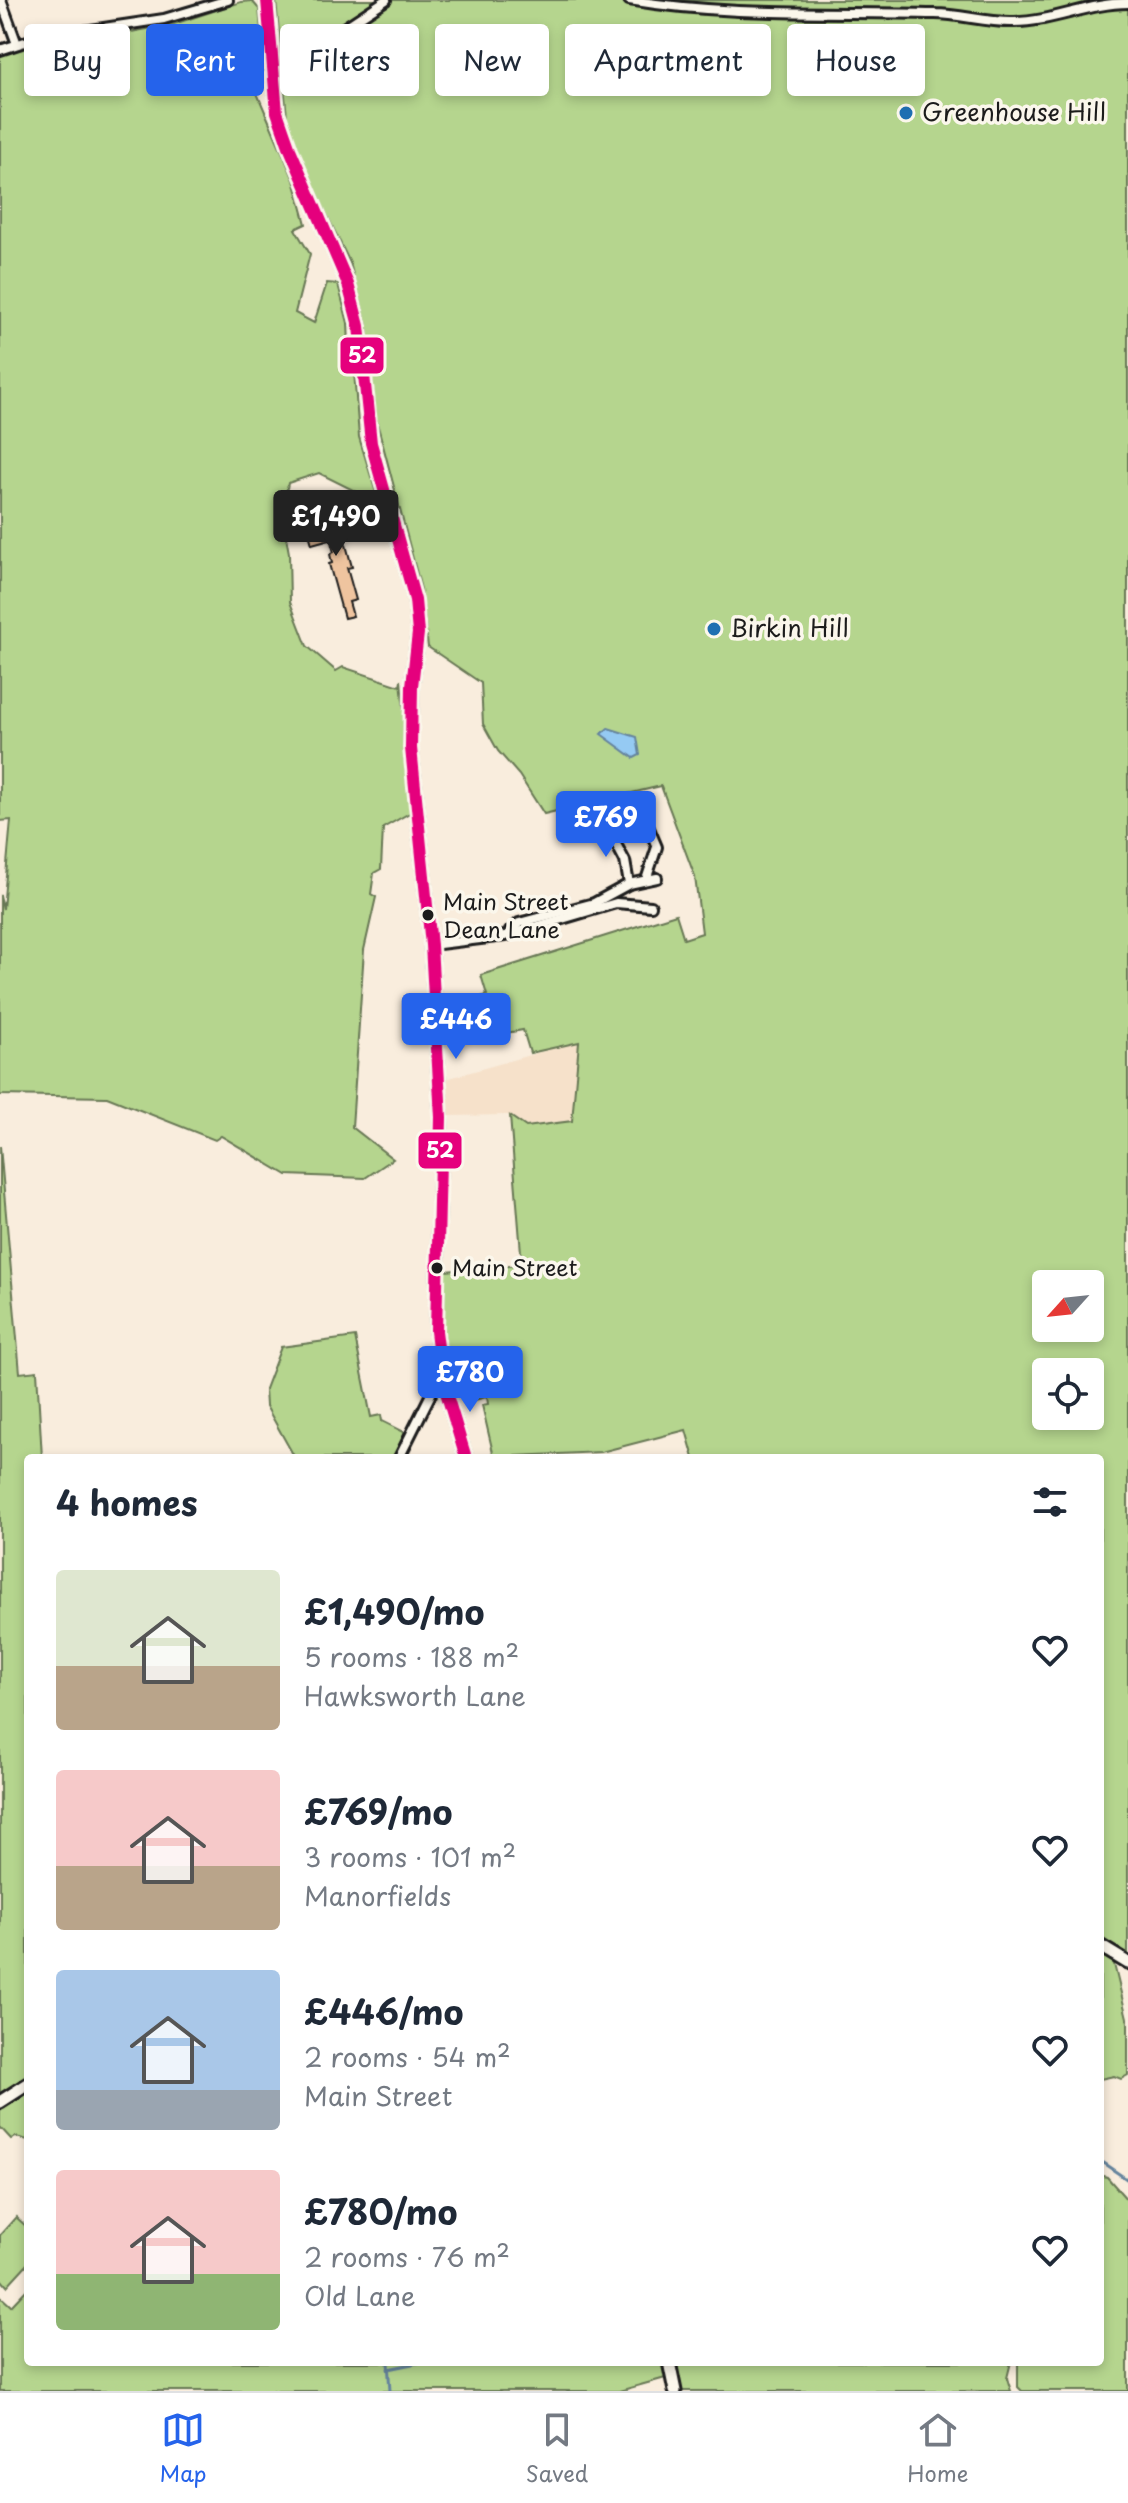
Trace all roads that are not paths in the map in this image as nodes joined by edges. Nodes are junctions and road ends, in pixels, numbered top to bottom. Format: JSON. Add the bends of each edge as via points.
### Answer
{"nodes":[{"id":1,"x":1,"y":0,"type":"edge"},
{"id":2,"x":228,"y":0,"type":"edge"},
{"id":3,"x":267,"y":0,"type":"edge"},
{"id":4,"x":386,"y":0,"type":"edge"},
{"id":5,"x":629,"y":0,"type":"edge"},
{"id":6,"x":1128,"y":3,"type":"edge"},
{"id":7,"x":17,"y":44,"type":"junction"},
{"id":8,"x":0,"y":50,"type":"edge"},
{"id":9,"x":271,"y":69,"type":"junction"},
{"id":10,"x":640,"y":807,"type":"dead end"},
{"id":11,"x":607,"y":827,"type":"dead end"},
{"id":12,"x":657,"y":878,"type":"dead end"},
{"id":13,"x":646,"y":880,"type":"junction"},
{"id":14,"x":629,"y":884,"type":"junction"},
{"id":15,"x":651,"y":906,"type":"dead end"},
{"id":16,"x":505,"y":936,"type":"junction"},
{"id":17,"x":431,"y":945,"type":"junction"},
{"id":18,"x":442,"y":1379,"type":"junction"},
{"id":19,"x":401,"y":1454,"type":"edge"},
{"id":20,"x":465,"y":1454,"type":"edge"},
{"id":21,"x":1104,"y":1948,"type":"edge"},
{"id":22,"x":1128,"y":1963,"type":"edge"},
{"id":23,"x":24,"y":2087,"type":"edge"},
{"id":24,"x":0,"y":2102,"type":"edge"},
{"id":25,"x":670,"y":2366,"type":"edge"},
{"id":26,"x":675,"y":2391,"type":"edge"}],
"edges":[{"from":1,"to":7,"type":"street"},
{"from":2,"to":7,"type":"street","via":[[164,19]]},
{"from":3,"to":9,"type":"street"},
{"from":4,"to":9,"type":"street","via":[[289,64]]},
{"from":5,"to":6,"type":"street","via":[[809,15],[938,14],[1011,23]]},
{"from":7,"to":8,"type":"street"},
{"from":9,"to":17,"type":"street","via":[[277,112],[290,149],[348,284],[359,326],[371,443],[415,600],[411,748]]},
{"from":10,"to":13,"type":"street","via":[[657,847]]},
{"from":11,"to":14,"type":"street","via":[[625,861]]},
{"from":12,"to":13,"type":"street"},
{"from":13,"to":14,"type":"street"},
{"from":14,"to":16,"type":"street","via":[[594,903],[519,923]]},
{"from":15,"to":16,"type":"street","via":[[616,903]]},
{"from":16,"to":17,"type":"street"},
{"from":17,"to":18,"type":"street","via":[[441,1117],[436,1331]]},
{"from":18,"to":19,"type":"street"},
{"from":18,"to":20,"type":"street"},
{"from":21,"to":22,"type":"street"},
{"from":23,"to":24,"type":"street"},
{"from":25,"to":26,"type":"street"}]}
